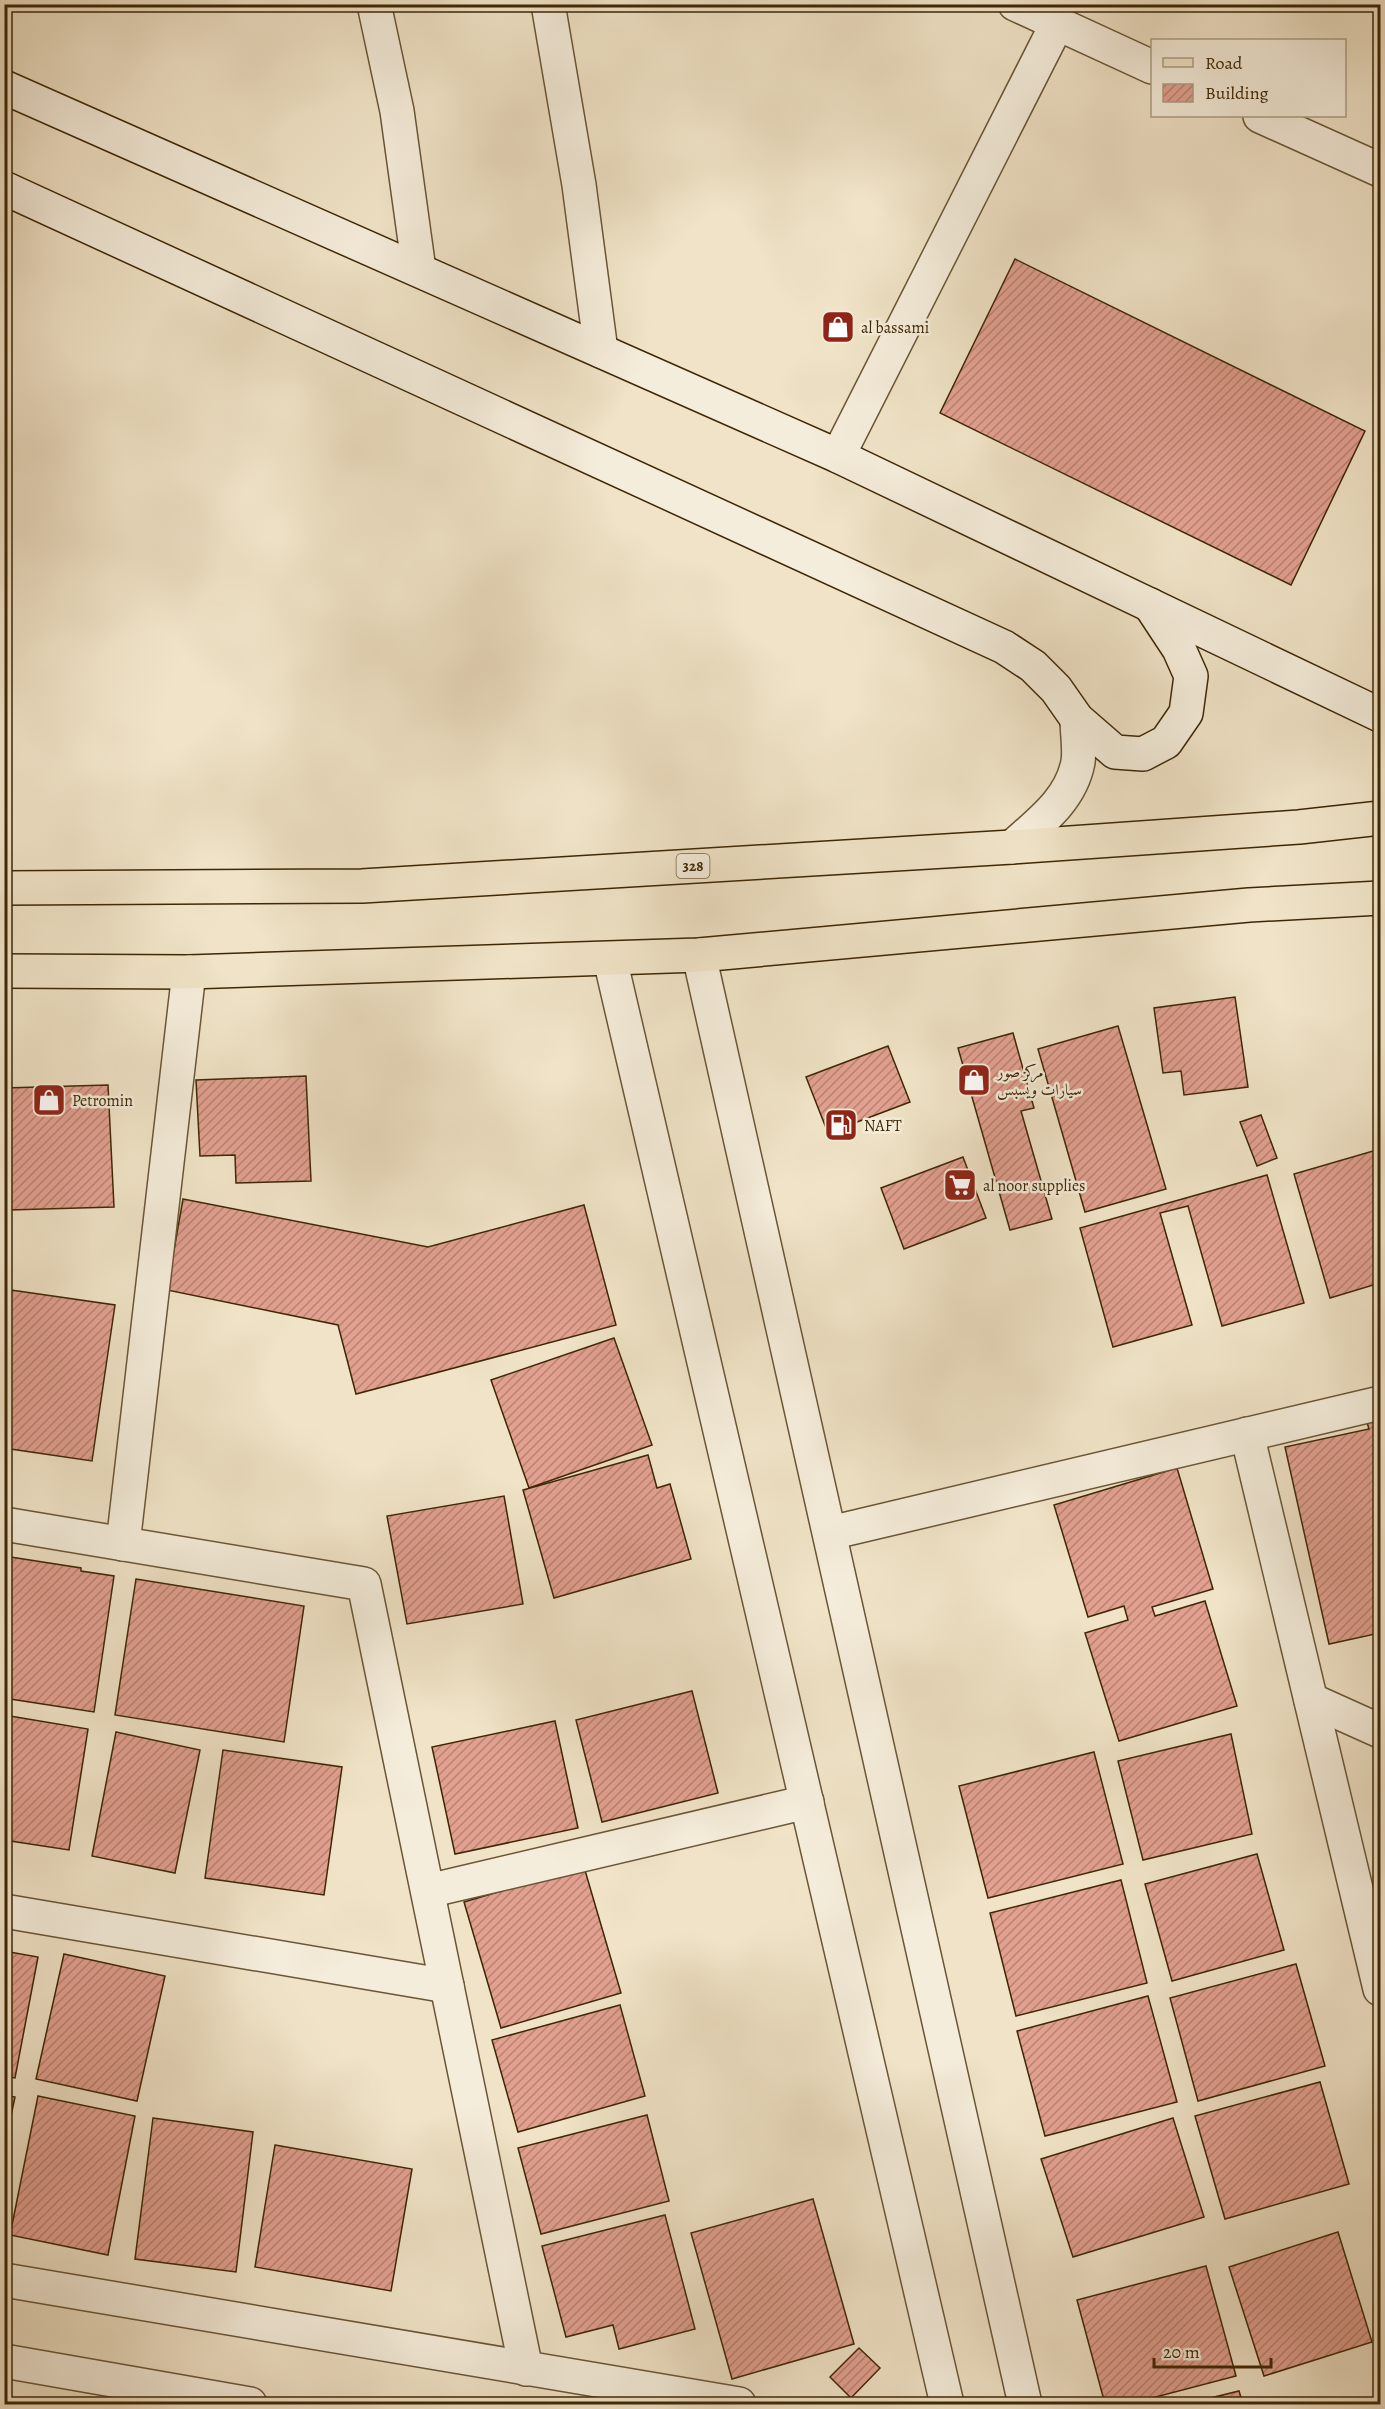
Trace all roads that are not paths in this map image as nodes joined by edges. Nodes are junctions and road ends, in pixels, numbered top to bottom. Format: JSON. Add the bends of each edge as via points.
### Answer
{"nodes":[{"id":1,"x":374,"y":4,"type":"edge"},
{"id":2,"x":548,"y":4,"type":"edge"},
{"id":3,"x":1015,"y":4,"type":"edge"},
{"id":4,"x":1057,"y":24,"type":"junction"},
{"id":5,"x":1151,"y":67,"type":"edge"},
{"id":6,"x":4,"y":87,"type":"edge"},
{"id":7,"x":1262,"y":117,"type":"edge"},
{"id":8,"x":1380,"y":170,"type":"edge"},
{"id":9,"x":4,"y":188,"type":"edge"},
{"id":10,"x":419,"y":270,"type":"junction"},
{"id":11,"x":601,"y":351,"type":"junction"},
{"id":12,"x":838,"y":456,"type":"junction"},
{"id":13,"x":1150,"y":605,"type":"junction"},
{"id":14,"x":1347,"y":699,"type":"junction"},
{"id":15,"x":1380,"y":702,"type":"edge"},
{"id":16,"x":1380,"y":715,"type":"edge"},
{"id":17,"x":1077,"y":719,"type":"junction"},
{"id":18,"x":1380,"y":818,"type":"edge"},
{"id":19,"x":1012,"y":847,"type":"junction"},
{"id":20,"x":4,"y":888,"type":"edge"},
{"id":21,"x":1380,"y":898,"type":"edge"},
{"id":22,"x":699,"y":955,"type":"junction"},
{"id":23,"x":610,"y":959,"type":"junction"},
{"id":24,"x":4,"y":971,"type":"edge"},
{"id":25,"x":189,"y":972,"type":"junction"},
{"id":26,"x":1380,"y":1402,"type":"edge"},
{"id":27,"x":1247,"y":1434,"type":"junction"},
{"id":28,"x":4,"y":1524,"type":"edge"},
{"id":29,"x":830,"y":1533,"type":"junction"},
{"id":30,"x":123,"y":1544,"type":"junction"},
{"id":31,"x":1311,"y":1700,"type":"junction"},
{"id":32,"x":1380,"y":1731,"type":"edge"},
{"id":33,"x":807,"y":1802,"type":"junction"},
{"id":34,"x":428,"y":1891,"type":"junction"},
{"id":35,"x":4,"y":1911,"type":"edge"},
{"id":36,"x":447,"y":1986,"type":"junction"},
{"id":37,"x":1380,"y":1989,"type":"edge"},
{"id":38,"x":4,"y":2280,"type":"edge"},
{"id":39,"x":4,"y":2361,"type":"edge"},
{"id":40,"x":526,"y":2369,"type":"junction"},
{"id":41,"x":250,"y":2404,"type":"edge"},
{"id":42,"x":739,"y":2404,"type":"edge"},
{"id":43,"x":947,"y":2404,"type":"edge"},
{"id":44,"x":1025,"y":2404,"type":"edge"}],
"edges":[{"from":1,"to":10,"type":"street","via":[[397,111]]},
{"from":2,"to":11,"type":"street","via":[[579,184]]},
{"from":3,"to":4,"type":"street"},
{"from":4,"to":5,"type":"street"},
{"from":4,"to":12,"type":"street"},
{"from":6,"to":10,"type":"street"},
{"from":7,"to":8,"type":"street"},
{"from":9,"to":17,"type":"street","via":[[1004,647],[1034,666]]},
{"from":10,"to":11,"type":"street"},
{"from":11,"to":12,"type":"street"},
{"from":12,"to":13,"type":"street"},
{"from":13,"to":14,"type":"street"},
{"from":13,"to":17,"type":"street","via":[[1179,649],[1191,676],[1186,713],[1166,742],[1143,754],[1114,752]]},
{"from":14,"to":15,"type":"street"},
{"from":14,"to":16,"type":"street"},
{"from":17,"to":19,"type":"street","via":[[1078,763],[1064,797]]},
{"from":18,"to":19,"type":"main road","number":"328"},
{"from":19,"to":20,"type":"main road","number":"328","via":[[362,886]]},
{"from":21,"to":22,"type":"main road","via":[[1249,905]]},
{"from":22,"to":23,"type":"main road"},
{"from":22,"to":29,"type":"street"},
{"from":23,"to":25,"type":"main road"},
{"from":23,"to":33,"type":"street"},
{"from":24,"to":25,"type":"main road"},
{"from":25,"to":30,"type":"street"},
{"from":26,"to":27,"type":"street"},
{"from":27,"to":29,"type":"street"},
{"from":27,"to":31,"type":"street"},
{"from":28,"to":30,"type":"street"},
{"from":29,"to":44,"type":"street"},
{"from":30,"to":34,"type":"street","via":[[364,1584]]},
{"from":31,"to":32,"type":"street"},
{"from":31,"to":37,"type":"street"},
{"from":33,"to":34,"type":"street"},
{"from":33,"to":43,"type":"street"},
{"from":34,"to":36,"type":"street"},
{"from":35,"to":36,"type":"street"},
{"from":36,"to":40,"type":"street"},
{"from":38,"to":40,"type":"street"},
{"from":39,"to":41,"type":"street"},
{"from":40,"to":42,"type":"street"}]}
